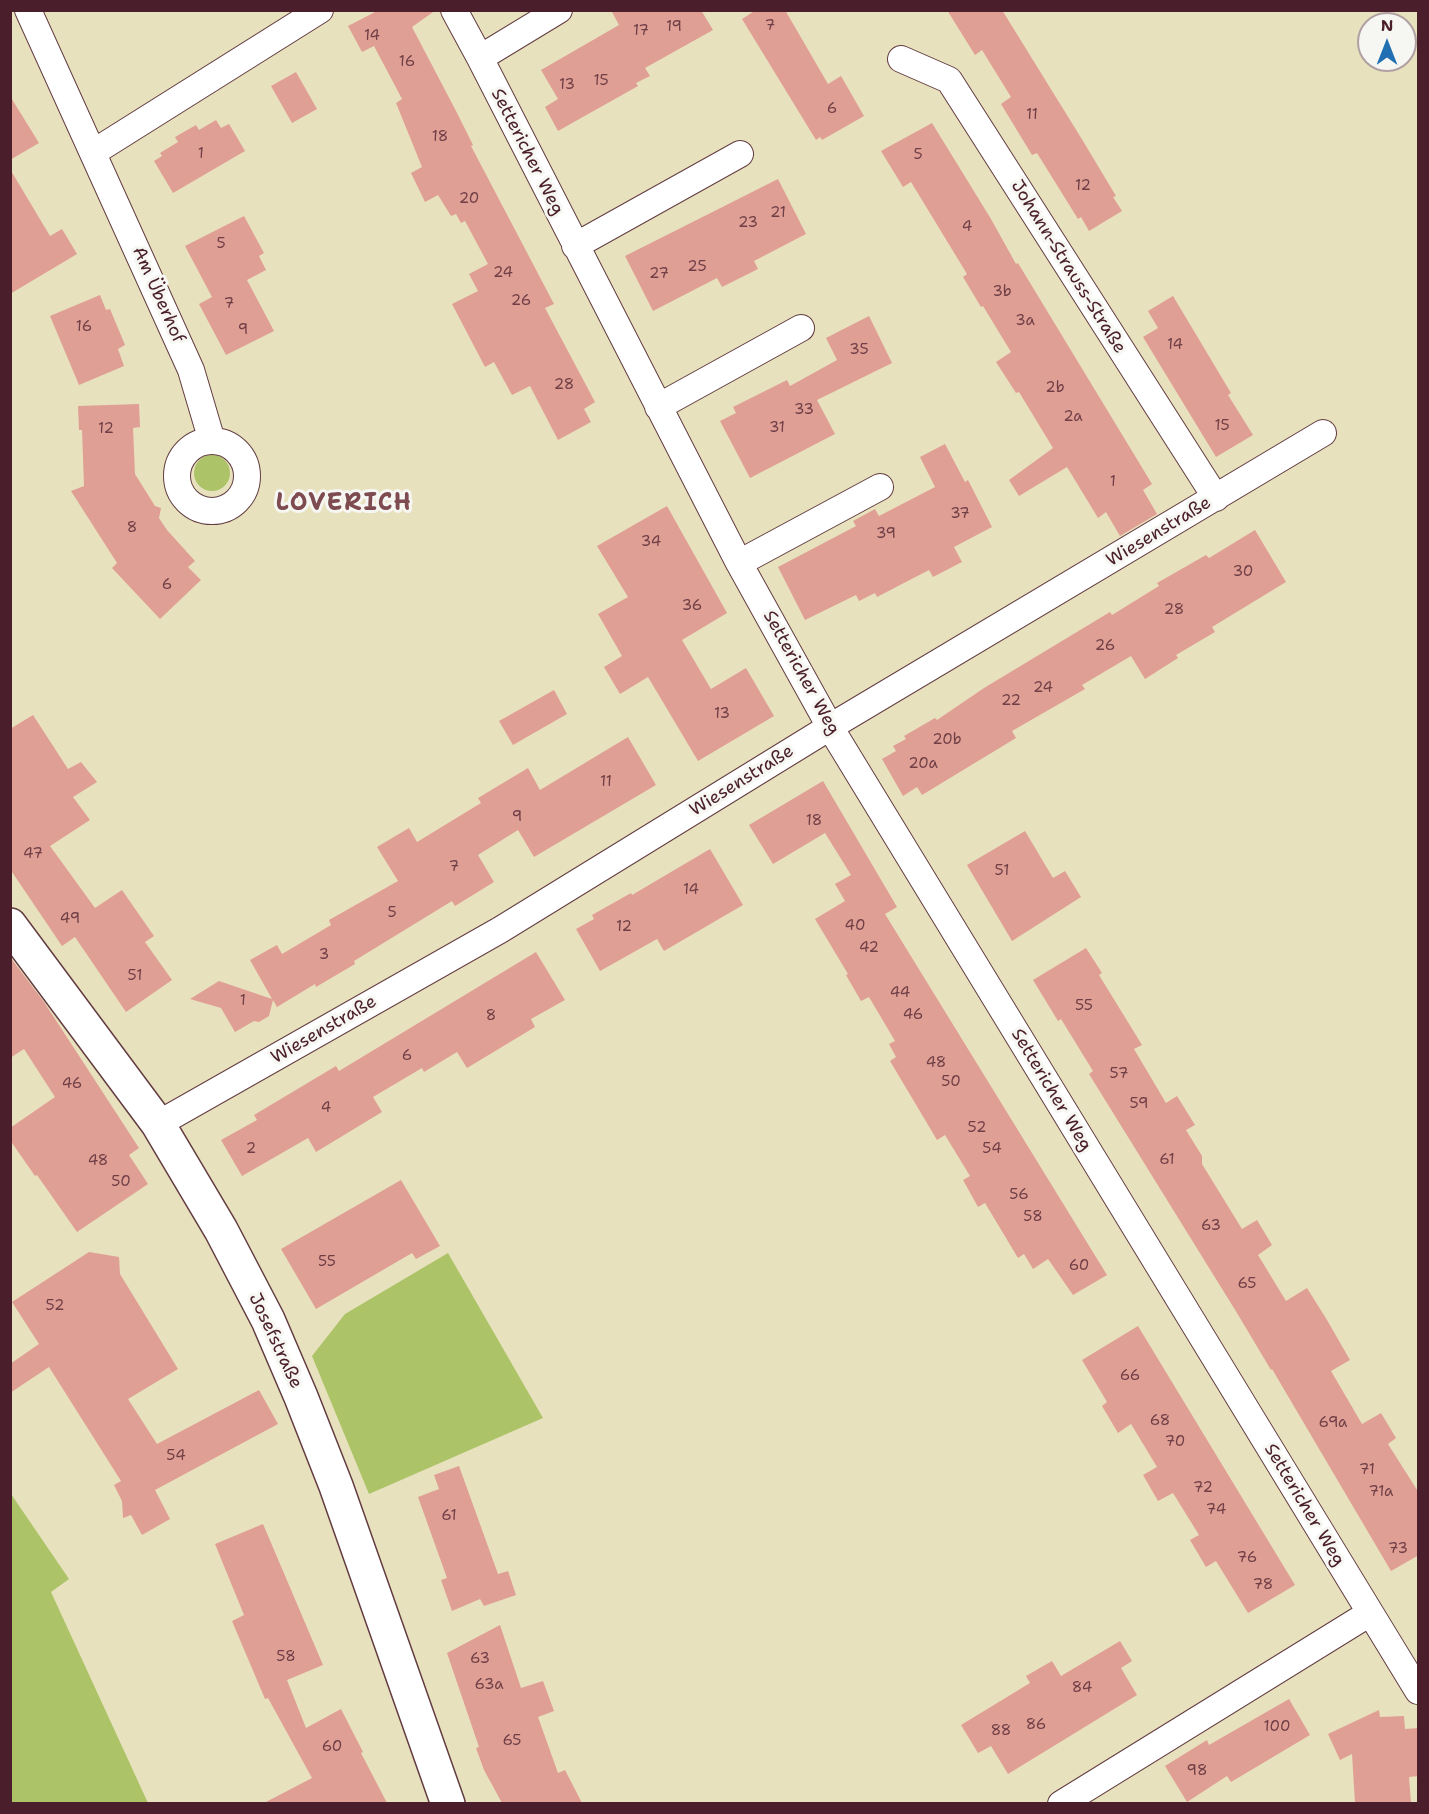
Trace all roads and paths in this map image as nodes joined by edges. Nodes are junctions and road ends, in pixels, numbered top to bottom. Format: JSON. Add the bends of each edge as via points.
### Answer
{"nodes":[{"id":1,"x":28,"y":10,"type":"edge"},
{"id":2,"x":320,"y":10,"type":"edge"},
{"id":3,"x":454,"y":10,"type":"edge"},
{"id":4,"x":559,"y":10,"type":"edge"},
{"id":5,"x":480,"y":58,"type":"junction"},
{"id":6,"x":901,"y":59,"type":"dead end"},
{"id":7,"x":94,"y":152,"type":"junction"},
{"id":8,"x":740,"y":154,"type":"dead end"},
{"id":9,"x":575,"y":246,"type":"junction"},
{"id":10,"x":801,"y":328,"type":"dead end"},
{"id":11,"x":658,"y":407,"type":"junction"},
{"id":12,"x":1323,"y":433,"type":"dead end"},
{"id":13,"x":212,"y":441,"type":"dead end"},
{"id":14,"x":880,"y":487,"type":"dead end"},
{"id":15,"x":1216,"y":498,"type":"junction"},
{"id":16,"x":739,"y":563,"type":"junction"},
{"id":17,"x":830,"y":727,"type":"junction"},
{"id":18,"x":10,"y":925,"type":"edge"},
{"id":19,"x":158,"y":1124,"type":"junction"},
{"id":20,"x":1370,"y":1613,"type":"junction"},
{"id":21,"x":1419,"y":1691,"type":"edge"},
{"id":22,"x":448,"y":1803,"type":"edge"},
{"id":23,"x":1061,"y":1803,"type":"edge"}],
"edges":[{"from":1,"to":7,"type":"street","name":"Am Überhof"},
{"from":2,"to":7,"type":"street"},
{"from":3,"to":5,"type":"street","name":"Settericher Weg"},
{"from":4,"to":5,"type":"street"},
{"from":5,"to":9,"type":"street","name":"Settericher Weg"},
{"from":6,"to":15,"type":"street","name":"Johann-Strauss-Straße","via":[[949,80]]},
{"from":7,"to":13,"type":"street","name":"Am Überhof","via":[[191,370]]},
{"from":8,"to":9,"type":"street"},
{"from":9,"to":11,"type":"street","name":"Settericher Weg"},
{"from":10,"to":11,"type":"street"},
{"from":11,"to":16,"type":"street","name":"Settericher Weg"},
{"from":12,"to":15,"type":"street","name":"Wiesenstraße"},
{"from":14,"to":16,"type":"street"},
{"from":15,"to":17,"type":"street","name":"Wiesenstraße"},
{"from":16,"to":17,"type":"street","name":"Settericher Weg"},
{"from":17,"to":19,"type":"street","name":"Wiesenstraße","via":[[500,930]]},
{"from":17,"to":20,"type":"street","name":"Settericher Weg"},
{"from":18,"to":19,"type":"street","name":"Josefstraße"},
{"from":19,"to":22,"type":"street","name":"Josefstraße","via":[[221,1230],[297,1386]]},
{"from":20,"to":21,"type":"street","name":"Settericher Weg"},
{"from":20,"to":23,"type":"street"}]}
